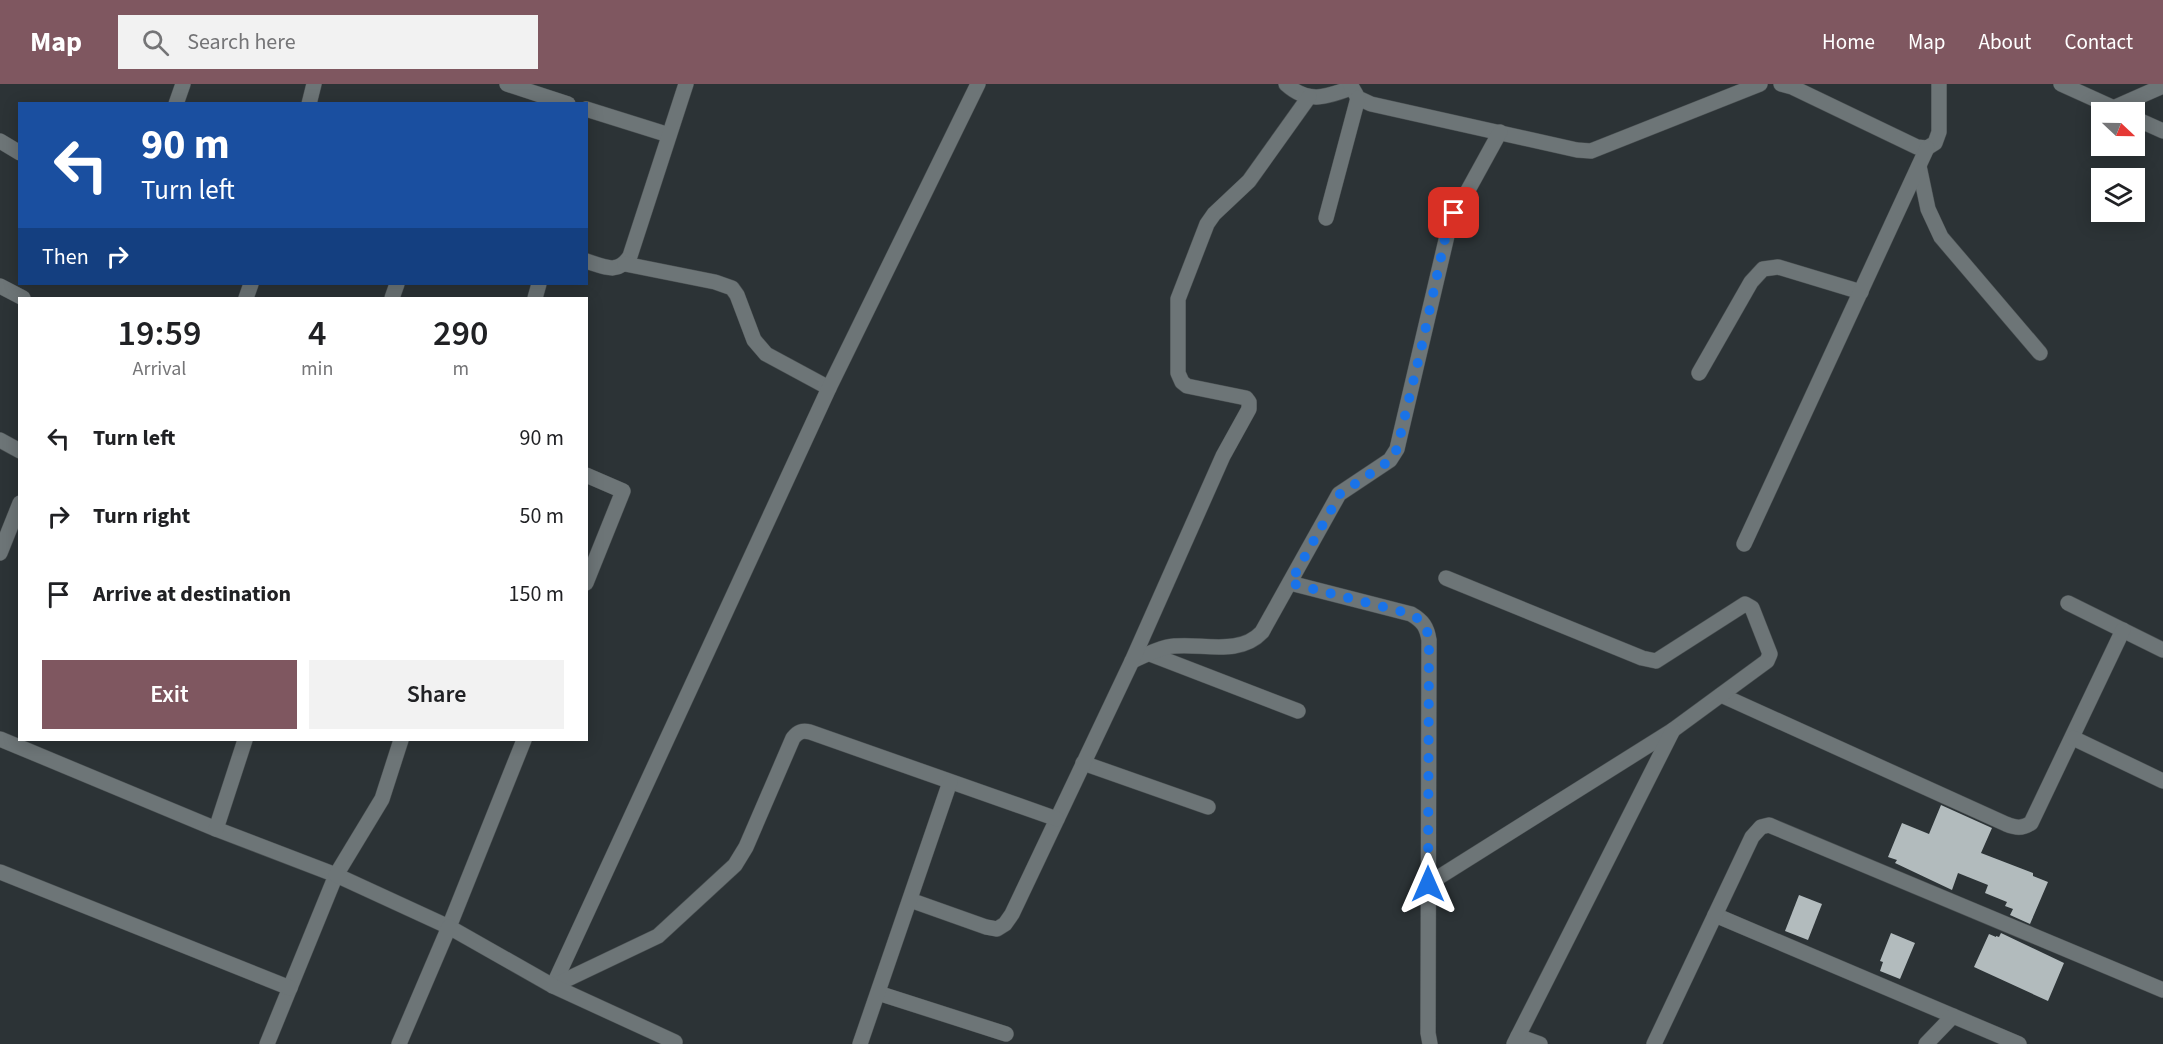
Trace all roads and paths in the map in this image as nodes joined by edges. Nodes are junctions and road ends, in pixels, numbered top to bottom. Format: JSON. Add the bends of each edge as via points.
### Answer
{"nodes":[{"id":1,"x":183,"y":84,"type":"edge"},
{"id":2,"x":314,"y":84,"type":"edge"},
{"id":3,"x":507,"y":84,"type":"edge"},
{"id":4,"x":686,"y":84,"type":"edge"},
{"id":5,"x":978,"y":84,"type":"edge"},
{"id":6,"x":1286,"y":84,"type":"edge"},
{"id":7,"x":1760,"y":84,"type":"edge"},
{"id":8,"x":1781,"y":84,"type":"edge"},
{"id":9,"x":1939,"y":84,"type":"edge"},
{"id":10,"x":2061,"y":84,"type":"edge"},
{"id":11,"x":2163,"y":87,"type":"edge"},
{"id":12,"x":1353,"y":90,"type":"edge"},
{"id":13,"x":1810,"y":90,"type":"edge"},
{"id":14,"x":1309,"y":97,"type":"junction"},
{"id":15,"x":177,"y":102,"type":"edge"},
{"id":16,"x":310,"y":102,"type":"edge"},
{"id":17,"x":562,"y":102,"type":"edge"},
{"id":18,"x":2100,"y":102,"type":"edge"},
{"id":19,"x":2134,"y":102,"type":"edge"},
{"id":20,"x":588,"y":110,"type":"edge"},
{"id":21,"x":2145,"y":123,"type":"edge"},
{"id":22,"x":2163,"y":131,"type":"edge"},
{"id":23,"x":1500,"y":132,"type":"junction"},
{"id":24,"x":669,"y":135,"type":"junction"},
{"id":25,"x":0,"y":141,"type":"edge"},
{"id":26,"x":1927,"y":148,"type":"junction"},
{"id":27,"x":18,"y":152,"type":"edge"},
{"id":28,"x":1919,"y":166,"type":"junction"},
{"id":29,"x":1326,"y":218,"type":"dead end"},
{"id":30,"x":588,"y":262,"type":"edge"},
{"id":31,"x":625,"y":264,"type":"junction"},
{"id":32,"x":0,"y":286,"type":"edge"},
{"id":33,"x":1861,"y":292,"type":"junction"},
{"id":34,"x":21,"y":297,"type":"edge"},
{"id":35,"x":2040,"y":353,"type":"dead end"},
{"id":36,"x":1699,"y":373,"type":"dead end"},
{"id":37,"x":829,"y":388,"type":"junction"},
{"id":38,"x":0,"y":440,"type":"edge"},
{"id":39,"x":18,"y":450,"type":"edge"},
{"id":40,"x":588,"y":476,"type":"edge"},
{"id":41,"x":18,"y":508,"type":"edge"},
{"id":42,"x":1744,"y":544,"type":"dead end"},
{"id":43,"x":0,"y":553,"type":"edge"},
{"id":44,"x":588,"y":578,"type":"edge"},
{"id":45,"x":1446,"y":578,"type":"dead end"},
{"id":46,"x":1290,"y":583,"type":"junction"},
{"id":47,"x":2068,"y":603,"type":"dead end"},
{"id":48,"x":2123,"y":630,"type":"junction"},
{"id":49,"x":2163,"y":650,"type":"edge"},
{"id":50,"x":1150,"y":654,"type":"junction"},
{"id":51,"x":1132,"y":661,"type":"junction"},
{"id":52,"x":1720,"y":695,"type":"junction"},
{"id":53,"x":1298,"y":711,"type":"dead end"},
{"id":54,"x":1673,"y":730,"type":"junction"},
{"id":55,"x":2073,"y":738,"type":"junction"},
{"id":56,"x":0,"y":740,"type":"edge"},
{"id":57,"x":246,"y":741,"type":"edge"},
{"id":58,"x":401,"y":741,"type":"edge"},
{"id":59,"x":524,"y":741,"type":"edge"},
{"id":60,"x":31,"y":745,"type":"edge"},
{"id":61,"x":1083,"y":763,"type":"junction"},
{"id":62,"x":2163,"y":781,"type":"edge"},
{"id":63,"x":950,"y":782,"type":"junction"},
{"id":64,"x":1208,"y":807,"type":"dead end"},
{"id":65,"x":1057,"y":819,"type":"junction"},
{"id":66,"x":216,"y":829,"type":"junction"},
{"id":67,"x":0,"y":872,"type":"edge"},
{"id":68,"x":336,"y":875,"type":"junction"},
{"id":69,"x":1428,"y":884,"type":"junction"},
{"id":70,"x":910,"y":900,"type":"junction"},
{"id":71,"x":1715,"y":915,"type":"junction"},
{"id":72,"x":449,"y":927,"type":"junction"},
{"id":73,"x":553,"y":986,"type":"junction"},
{"id":74,"x":290,"y":988,"type":"junction"},
{"id":75,"x":2163,"y":990,"type":"edge"},
{"id":76,"x":878,"y":993,"type":"junction"},
{"id":77,"x":1953,"y":1016,"type":"junction"},
{"id":78,"x":1006,"y":1034,"type":"dead end"},
{"id":79,"x":1516,"y":1040,"type":"edge"},
{"id":80,"x":677,"y":1043,"type":"edge"},
{"id":81,"x":267,"y":1044,"type":"edge"},
{"id":82,"x":400,"y":1044,"type":"edge"},
{"id":83,"x":860,"y":1044,"type":"edge"},
{"id":84,"x":1430,"y":1044,"type":"edge"},
{"id":85,"x":1540,"y":1044,"type":"edge"},
{"id":86,"x":1654,"y":1044,"type":"edge"},
{"id":87,"x":1926,"y":1044,"type":"edge"},
{"id":88,"x":2019,"y":1044,"type":"edge"}],
"edges":[{"from":1,"to":15,"type":"street"},
{"from":2,"to":16,"type":"street"},
{"from":3,"to":17,"type":"street"},
{"from":4,"to":24,"type":"street"},
{"from":5,"to":37,"type":"street"},
{"from":6,"to":14,"type":"street","via":[[1295,93]]},
{"from":7,"to":23,"type":"street","via":[[1591,151]]},
{"from":8,"to":13,"type":"street"},
{"from":9,"to":26,"type":"street","via":[[1939,132],[1935,143]]},
{"from":10,"to":18,"type":"street"},
{"from":11,"to":19,"type":"street"},
{"from":12,"to":14,"type":"street"},
{"from":12,"to":23,"type":"street","via":[[1371,104]]},
{"from":12,"to":29,"type":"street"},
{"from":13,"to":26,"type":"street","via":[[1917,147]]},
{"from":14,"to":51,"type":"street","via":[[1249,181],[1207,224],[1179,298],[1178,373],[1182,382],[1250,402]]},
{"from":20,"to":24,"type":"street"},
{"from":21,"to":22,"type":"street"},
{"from":23,"to":46,"type":"street","via":[[1448,229],[1397,449],[1390,460],[1340,494]]},
{"from":24,"to":31,"type":"street"},
{"from":25,"to":27,"type":"street"},
{"from":26,"to":28,"type":"street"},
{"from":28,"to":33,"type":"street"},
{"from":28,"to":35,"type":"street","via":[[1933,225]]},
{"from":30,"to":31,"type":"street","via":[[608,268]]},
{"from":31,"to":37,"type":"street","via":[[732,288],[754,340],[766,354]]},
{"from":32,"to":34,"type":"street"},
{"from":33,"to":36,"type":"street","via":[[1778,267],[1763,269],[1751,282]]},
{"from":33,"to":42,"type":"street"},
{"from":37,"to":73,"type":"street"},
{"from":38,"to":39,"type":"street"},
{"from":40,"to":44,"type":"street","via":[[623,491]]},
{"from":41,"to":43,"type":"street"},
{"from":45,"to":52,"type":"street","via":[[1656,661],[1749,605],[1770,658]]},
{"from":46,"to":50,"type":"street","via":[[1256,638],[1235,646],[1169,647]]},
{"from":46,"to":69,"type":"street","via":[[1411,614],[1427,628]]},
{"from":47,"to":48,"type":"street"},
{"from":48,"to":49,"type":"street"},
{"from":48,"to":55,"type":"street"},
{"from":50,"to":51,"type":"street"},
{"from":50,"to":53,"type":"street"},
{"from":51,"to":61,"type":"street"},
{"from":52,"to":54,"type":"street"},
{"from":52,"to":55,"type":"street","via":[[2016,828],[2031,823]]},
{"from":54,"to":69,"type":"street"},
{"from":54,"to":79,"type":"street"},
{"from":55,"to":62,"type":"street"},
{"from":56,"to":60,"type":"street"},
{"from":57,"to":66,"type":"street"},
{"from":58,"to":68,"type":"street","via":[[382,799]]},
{"from":59,"to":72,"type":"street"},
{"from":60,"to":66,"type":"street"},
{"from":61,"to":64,"type":"street"},
{"from":61,"to":65,"type":"street"},
{"from":63,"to":65,"type":"street"},
{"from":63,"to":70,"type":"street"},
{"from":63,"to":73,"type":"street","via":[[804,730],[798,732],[735,865],[658,936]]},
{"from":65,"to":70,"type":"street","via":[[1012,914],[998,929]]},
{"from":66,"to":68,"type":"street"},
{"from":67,"to":74,"type":"street"},
{"from":68,"to":72,"type":"street"},
{"from":68,"to":74,"type":"street"},
{"from":69,"to":84,"type":"street"},
{"from":70,"to":76,"type":"street"},
{"from":71,"to":75,"type":"street","via":[[1752,837],[1769,825]]},
{"from":71,"to":77,"type":"street"},
{"from":71,"to":86,"type":"street"},
{"from":72,"to":73,"type":"street"},
{"from":72,"to":82,"type":"street"},
{"from":73,"to":80,"type":"street"},
{"from":74,"to":81,"type":"street"},
{"from":76,"to":78,"type":"street"},
{"from":76,"to":83,"type":"street"},
{"from":77,"to":87,"type":"street"},
{"from":77,"to":88,"type":"street"},
{"from":79,"to":85,"type":"street"}]}
